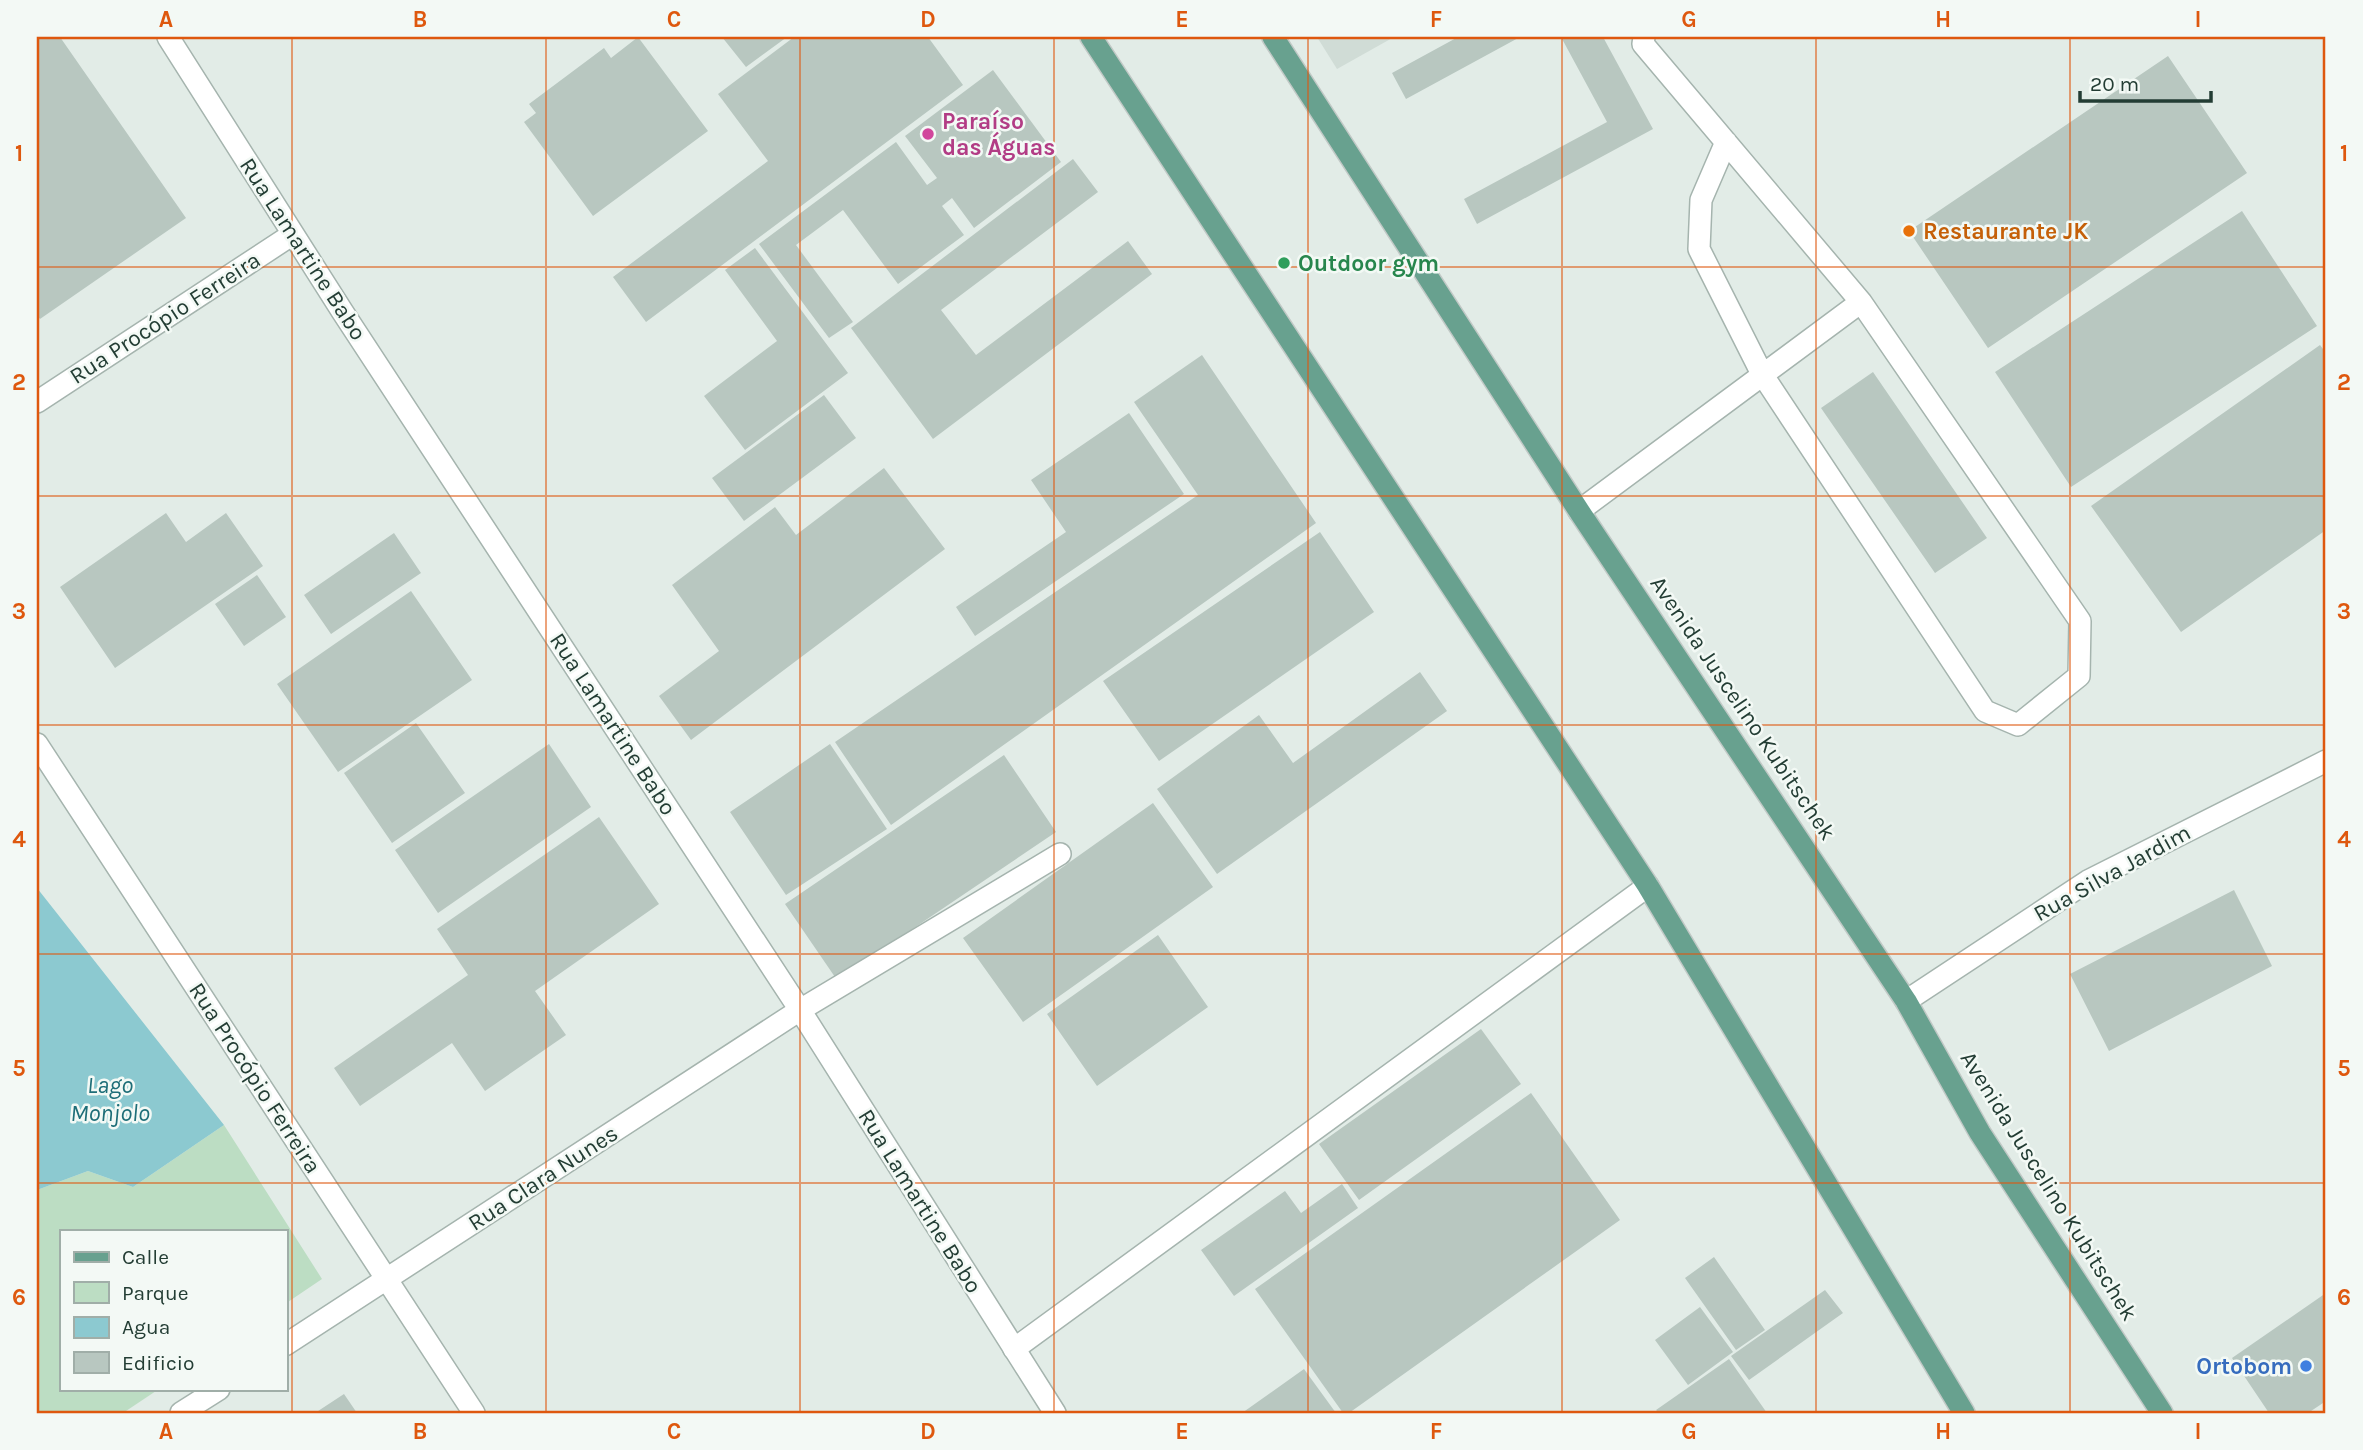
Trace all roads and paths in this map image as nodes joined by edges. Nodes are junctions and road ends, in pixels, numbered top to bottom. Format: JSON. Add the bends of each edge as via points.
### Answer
{"nodes":[{"id":1,"x":168,"y":37,"type":"edge"},
{"id":2,"x":1091,"y":37,"type":"edge"},
{"id":3,"x":1273,"y":37,"type":"edge"},
{"id":4,"x":1644,"y":37,"type":"edge"},
{"id":5,"x":1726,"y":142,"type":"junction"},
{"id":6,"x":293,"y":234,"type":"junction"},
{"id":7,"x":1861,"y":302,"type":"junction"},
{"id":8,"x":1762,"y":374,"type":"junction"},
{"id":9,"x":37,"y":402,"type":"edge"},
{"id":10,"x":1579,"y":511,"type":"junction"},
{"id":11,"x":37,"y":744,"type":"edge"},
{"id":12,"x":2326,"y":761,"type":"edge"},
{"id":13,"x":1060,"y":854,"type":"dead end"},
{"id":14,"x":1648,"y":886,"type":"junction"},
{"id":15,"x":1906,"y":1001,"type":"junction"},
{"id":16,"x":800,"y":1010,"type":"junction"},
{"id":17,"x":387,"y":1279,"type":"junction"},
{"id":18,"x":287,"y":1344,"type":"edge"},
{"id":19,"x":1014,"y":1349,"type":"junction"},
{"id":20,"x":217,"y":1390,"type":"edge"},
{"id":21,"x":181,"y":1413,"type":"edge"},
{"id":22,"x":474,"y":1413,"type":"edge"},
{"id":23,"x":1055,"y":1413,"type":"edge"},
{"id":24,"x":1965,"y":1413,"type":"edge"},
{"id":25,"x":2162,"y":1413,"type":"edge"}],
"edges":[{"from":1,"to":6,"type":"street","name":"Rua Lamartine Babo"},
{"from":2,"to":14,"type":"main road"},
{"from":3,"to":10,"type":"main road","name":"Avenida Juscelino Kubitschek"},
{"from":4,"to":5,"type":"street","via":[[1643,44]]},
{"from":5,"to":7,"type":"street"},
{"from":5,"to":8,"type":"street","via":[[1701,200],[1699,249]]},
{"from":6,"to":9,"type":"street","name":"Rua Procópio Ferreira"},
{"from":6,"to":16,"type":"street","name":"Rua Lamartine Babo"},
{"from":7,"to":8,"type":"street"},
{"from":7,"to":8,"type":"street","via":[[2080,621],[2079,676],[2018,725],[1985,710]]},
{"from":8,"to":10,"type":"street"},
{"from":10,"to":15,"type":"main road","name":"Avenida Juscelino Kubitschek"},
{"from":11,"to":17,"type":"street","name":"Rua Procópio Ferreira"},
{"from":12,"to":15,"type":"street","name":"Rua Silva Jardim","via":[[2088,881]]},
{"from":13,"to":16,"type":"street","name":"Rua Clara Nunes"},
{"from":14,"to":19,"type":"street"},
{"from":14,"to":24,"type":"main road"},
{"from":15,"to":25,"type":"main road","name":"Avenida Juscelino Kubitschek","via":[[1980,1133]]},
{"from":16,"to":17,"type":"street","name":"Rua Clara Nunes"},
{"from":16,"to":19,"type":"street","name":"Rua Lamartine Babo"},
{"from":17,"to":18,"type":"street","name":"Rua Clara Nunes"},
{"from":17,"to":22,"type":"street","name":"Rua Procópio Ferreira"},
{"from":19,"to":23,"type":"street","name":"Rua Lamartine Babo"},
{"from":20,"to":21,"type":"street"}]}
